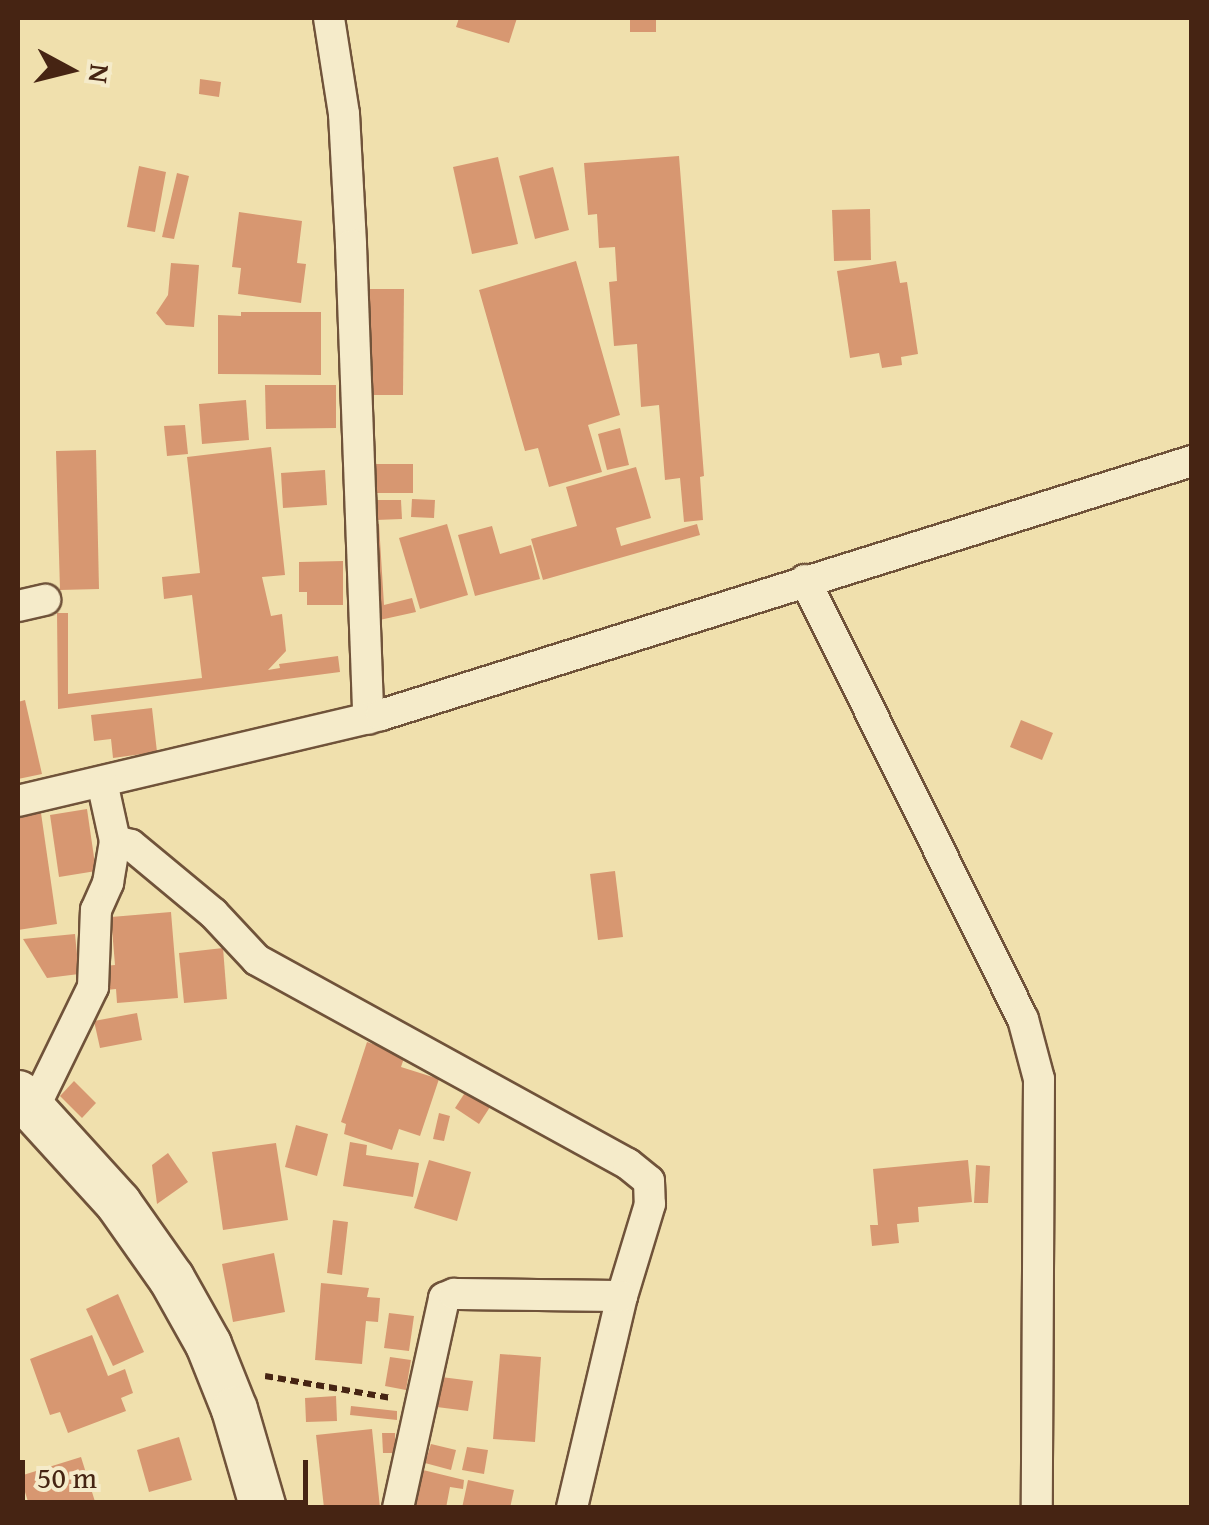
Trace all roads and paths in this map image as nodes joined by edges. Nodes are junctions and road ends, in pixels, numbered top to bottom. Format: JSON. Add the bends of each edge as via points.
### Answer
{"nodes":[{"id":1,"x":329,"y":18,"type":"edge"},
{"id":2,"x":1192,"y":461,"type":"edge"},
{"id":3,"x":805,"y":580,"type":"junction"},
{"id":4,"x":368,"y":719,"type":"junction"},
{"id":5,"x":102,"y":782,"type":"junction"},
{"id":6,"x":18,"y":800,"type":"edge"},
{"id":7,"x":115,"y":841,"type":"junction"},
{"id":8,"x":25,"y":1102,"type":"edge"},
{"id":9,"x":622,"y":1296,"type":"junction"},
{"id":10,"x":219,"y":1372,"type":"junction"},
{"id":11,"x":420,"y":1404,"type":"junction"},
{"id":12,"x":264,"y":1508,"type":"edge"},
{"id":13,"x":398,"y":1508,"type":"edge"},
{"id":14,"x":572,"y":1508,"type":"edge"},
{"id":15,"x":1037,"y":1508,"type":"edge"}],
"edges":[{"from":1,"to":4,"type":"street","via":[[344,114]]},
{"from":2,"to":3,"type":"street"},
{"from":3,"to":4,"type":"street"},
{"from":3,"to":15,"type":"street","via":[[1015,1002],[1039,1080]]},
{"from":4,"to":5,"type":"street"},
{"from":5,"to":6,"type":"street"},
{"from":5,"to":7,"type":"street"},
{"from":7,"to":8,"type":"street","via":[[96,910],[93,987]]},
{"from":7,"to":9,"type":"street","via":[[131,845],[257,960],[649,1181],[650,1204]]},
{"from":8,"to":10,"type":"street","via":[[118,1204],[171,1278]]},
{"from":9,"to":11,"type":"street","via":[[444,1298]]},
{"from":9,"to":14,"type":"street"},
{"from":10,"to":11,"type":"path"},
{"from":10,"to":12,"type":"street"},
{"from":11,"to":13,"type":"street"}]}
